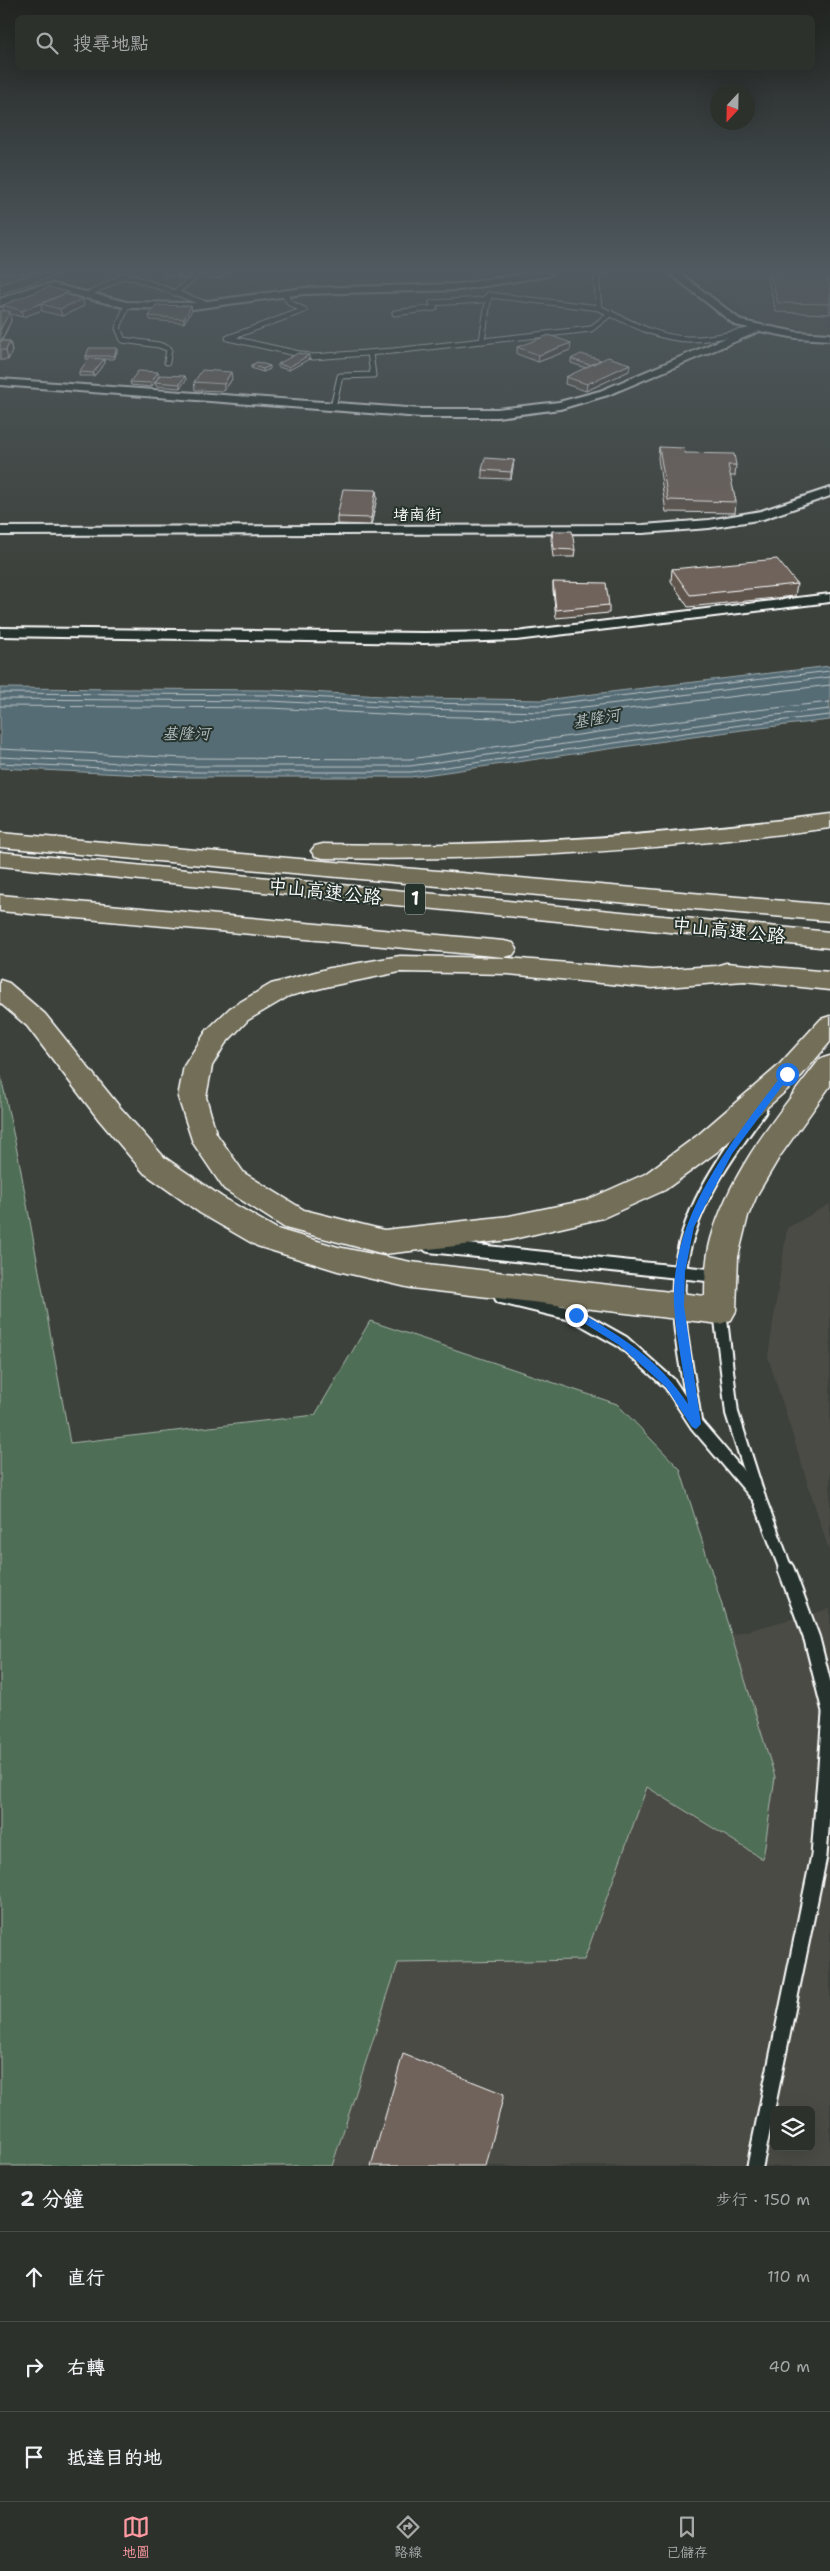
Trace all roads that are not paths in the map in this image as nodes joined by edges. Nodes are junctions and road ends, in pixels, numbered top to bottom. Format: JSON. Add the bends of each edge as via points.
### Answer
{"nodes":[{"id":1,"x":373,"y":374,"type":"edge"},
{"id":2,"x":648,"y":374,"type":"edge"},
{"id":3,"x":0,"y":382,"type":"edge"},
{"id":4,"x":333,"y":406,"type":"junction"},
{"id":5,"x":830,"y":492,"type":"edge"},
{"id":6,"x":0,"y":531,"type":"edge"},
{"id":7,"x":830,"y":598,"type":"edge"},
{"id":8,"x":0,"y":632,"type":"edge"},
{"id":9,"x":830,"y":821,"type":"edge"},
{"id":10,"x":0,"y":830,"type":"edge"},
{"id":11,"x":0,"y":840,"type":"edge"},
{"id":12,"x":0,"y":859,"type":"edge"},
{"id":13,"x":0,"y":903,"type":"edge"},
{"id":14,"x":830,"y":913,"type":"edge"},
{"id":15,"x":830,"y":940,"type":"edge"},
{"id":16,"x":743,"y":973,"type":"junction"},
{"id":17,"x":830,"y":981,"type":"edge"},
{"id":18,"x":0,"y":989,"type":"edge"},
{"id":19,"x":830,"y":1026,"type":"edge"},
{"id":20,"x":830,"y":1066,"type":"edge"},
{"id":21,"x":787,"y":1074,"type":"junction"},
{"id":22,"x":384,"y":1242,"type":"junction"},
{"id":23,"x":680,"y":1272,"type":"junction"},
{"id":24,"x":411,"y":1275,"type":"junction"},
{"id":25,"x":721,"y":1276,"type":"junction"},
{"id":26,"x":679,"y":1306,"type":"junction"},
{"id":27,"x":720,"y":1311,"type":"junction"},
{"id":28,"x":696,"y":1424,"type":"junction"},
{"id":29,"x":759,"y":1498,"type":"junction"},
{"id":30,"x":830,"y":1712,"type":"edge"},
{"id":31,"x":755,"y":2166,"type":"edge"}],
"edges":[{"from":1,"to":4,"type":"lane","via":[[340,376]]},
{"from":2,"to":4,"type":"street","via":[[604,393],[528,410],[457,414]]},
{"from":3,"to":4,"type":"street"},
{"from":5,"to":6,"type":"street","name":"堵南街","via":[[763,514],[709,524],[643,529]]},
{"from":7,"to":8,"type":"street","via":[[516,636],[424,638]]},
{"from":9,"to":10,"type":"highway","via":[[637,844],[485,852],[369,853],[210,848]]},
{"from":11,"to":14,"type":"highway"},
{"from":12,"to":15,"type":"highway","name":"中山高速公路","number":"1"},
{"from":13,"to":16,"type":"highway","number":"1"},
{"from":16,"to":17,"type":"highway","number":"1"},
{"from":16,"to":22,"type":"highway","via":[[652,979],[508,966],[400,964],[280,990],[239,1014],[216,1037],[198,1066],[192,1096],[203,1136],[234,1181],[296,1220]]},
{"from":18,"to":24,"type":"highway","via":[[36,1020],[154,1165],[268,1238],[338,1259]]},
{"from":19,"to":21,"type":"highway"},
{"from":20,"to":25,"type":"highway","via":[[749,1182],[726,1238]]},
{"from":21,"to":22,"type":"highway","via":[[708,1144],[655,1182],[592,1210],[509,1228]]},
{"from":21,"to":23,"type":"lane","via":[[729,1152],[690,1227]]},
{"from":22,"to":23,"type":"lane"},
{"from":23,"to":25,"type":"lane"},
{"from":23,"to":26,"type":"lane"},
{"from":24,"to":26,"type":"highway"},
{"from":24,"to":28,"type":"lane","via":[[576,1315],[623,1342],[670,1384]]},
{"from":25,"to":27,"type":"highway"},
{"from":26,"to":27,"type":"highway"},
{"from":26,"to":28,"type":"lane"},
{"from":27,"to":29,"type":"lane","via":[[732,1413]]},
{"from":28,"to":29,"type":"lane"},
{"from":29,"to":30,"type":"lane","via":[[812,1639]]},
{"from":30,"to":31,"type":"lane","via":[[819,1856]]}]}
